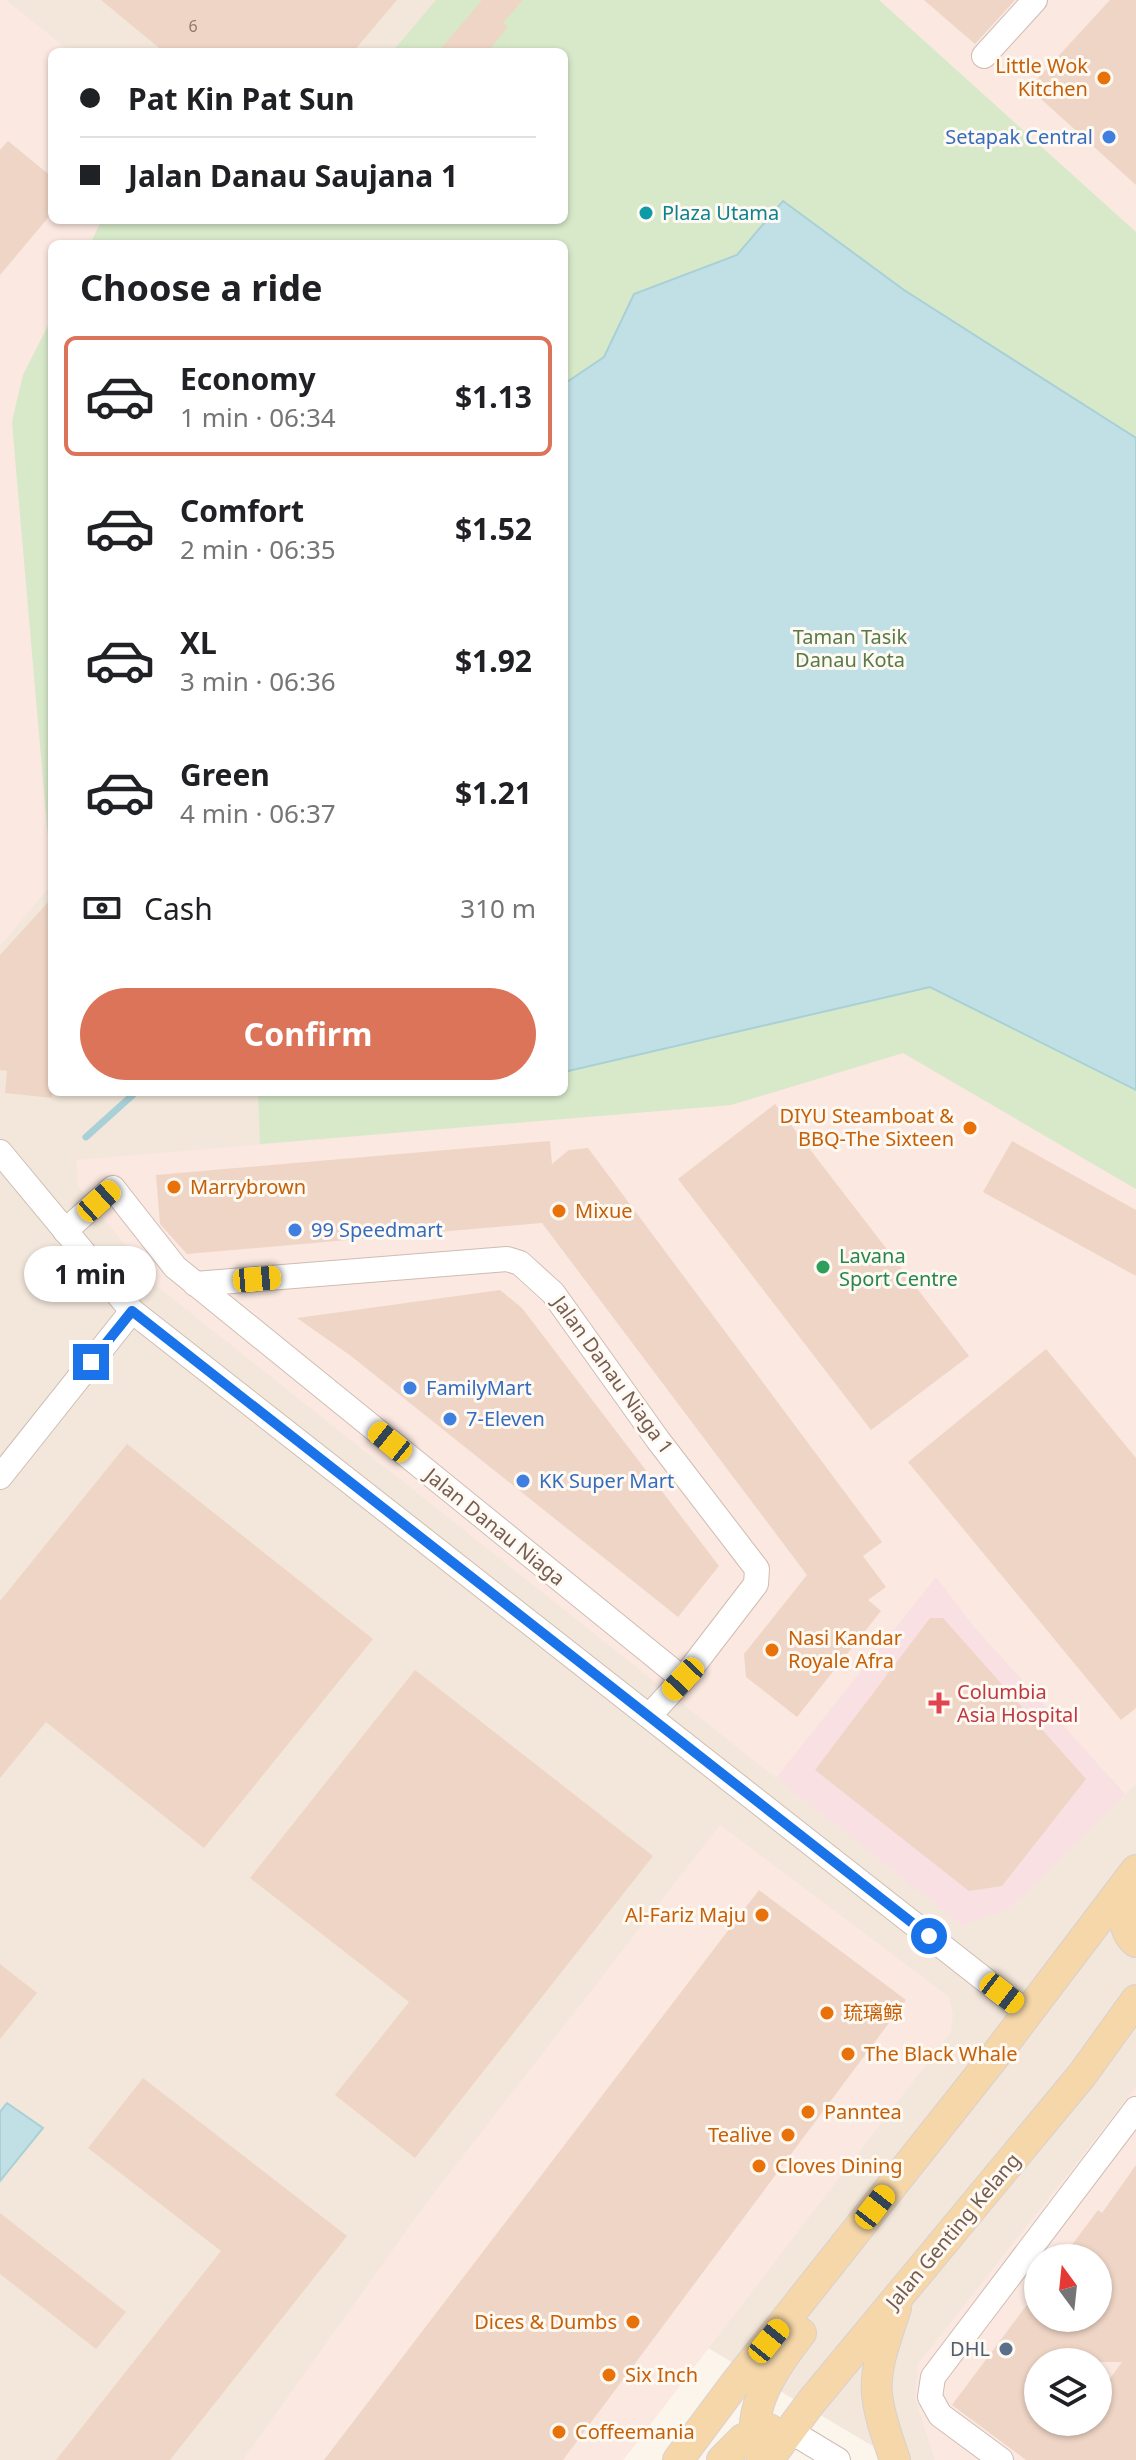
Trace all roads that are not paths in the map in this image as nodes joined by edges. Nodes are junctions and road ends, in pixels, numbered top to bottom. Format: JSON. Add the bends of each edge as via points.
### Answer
{"nodes":[{"id":1,"x":1035,"y":0,"type":"edge"},
{"id":2,"x":984,"y":56,"type":"dead end"},
{"id":3,"x":0,"y":1152,"type":"edge"},
{"id":4,"x":65,"y":1231,"type":"junction"},
{"id":5,"x":195,"y":1284,"type":"junction"},
{"id":6,"x":132,"y":1311,"type":"junction"},
{"id":7,"x":0,"y":1477,"type":"edge"},
{"id":8,"x":683,"y":1679,"type":"junction"},
{"id":9,"x":649,"y":1716,"type":"junction"},
{"id":10,"x":1133,"y":1874,"type":"edge"},
{"id":11,"x":1136,"y":1942,"type":"edge"},
{"id":12,"x":1051,"y":1981,"type":"junction"},
{"id":13,"x":1132,"y":2011,"type":"edge"},
{"id":14,"x":1026,"y":2012,"type":"junction"},
{"id":15,"x":1136,"y":2109,"type":"edge"},
{"id":16,"x":903,"y":2291,"type":"junction"},
{"id":17,"x":790,"y":2431,"type":"junction"},
{"id":18,"x":762,"y":2451,"type":"edge"},
{"id":19,"x":678,"y":2460,"type":"edge"},
{"id":20,"x":722,"y":2460,"type":"edge"},
{"id":21,"x":838,"y":2460,"type":"edge"},
{"id":22,"x":895,"y":2460,"type":"edge"},
{"id":23,"x":1001,"y":2460,"type":"edge"}],
"edges":[{"from":1,"to":2,"type":"street"},
{"from":3,"to":4,"type":"street"},
{"from":4,"to":5,"type":"street","name":"Jalan Danau Niaga","via":[[113,1188],[175,1267]]},
{"from":4,"to":6,"type":"street"},
{"from":5,"to":8,"type":"street","name":"Jalan Danau Niaga"},
{"from":5,"to":8,"type":"street","name":"Jalan Danau Niaga 1","via":[[507,1259],[520,1263],[553,1293],[757,1569],[756,1584]]},
{"from":6,"to":7,"type":"street"},
{"from":6,"to":9,"type":"street"},
{"from":8,"to":9,"type":"street","name":"Jalan Danau Niaga 1"},
{"from":9,"to":14,"type":"street"},
{"from":10,"to":11,"type":"main road","via":[[1125,1921]]},
{"from":10,"to":12,"type":"main road"},
{"from":12,"to":14,"type":"main road"},
{"from":12,"to":18,"type":"main road","via":[[1030,2042],[778,2363],[764,2392]]},
{"from":13,"to":16,"type":"main road","name":"Jalan Genting Kelang"},
{"from":14,"to":19,"type":"main road"},
{"from":15,"to":23,"type":"street","via":[[933,2377],[930,2397],[940,2415]]},
{"from":16,"to":17,"type":"main road","name":"Jalan Genting Kelang"},
{"from":16,"to":22,"type":"main road","via":[[884,2342],[876,2392]]},
{"from":17,"to":18,"type":"main road","via":[[767,2429]]},
{"from":17,"to":21,"type":"street"},
{"from":18,"to":20,"type":"main road","via":[[734,2446]]}]}
